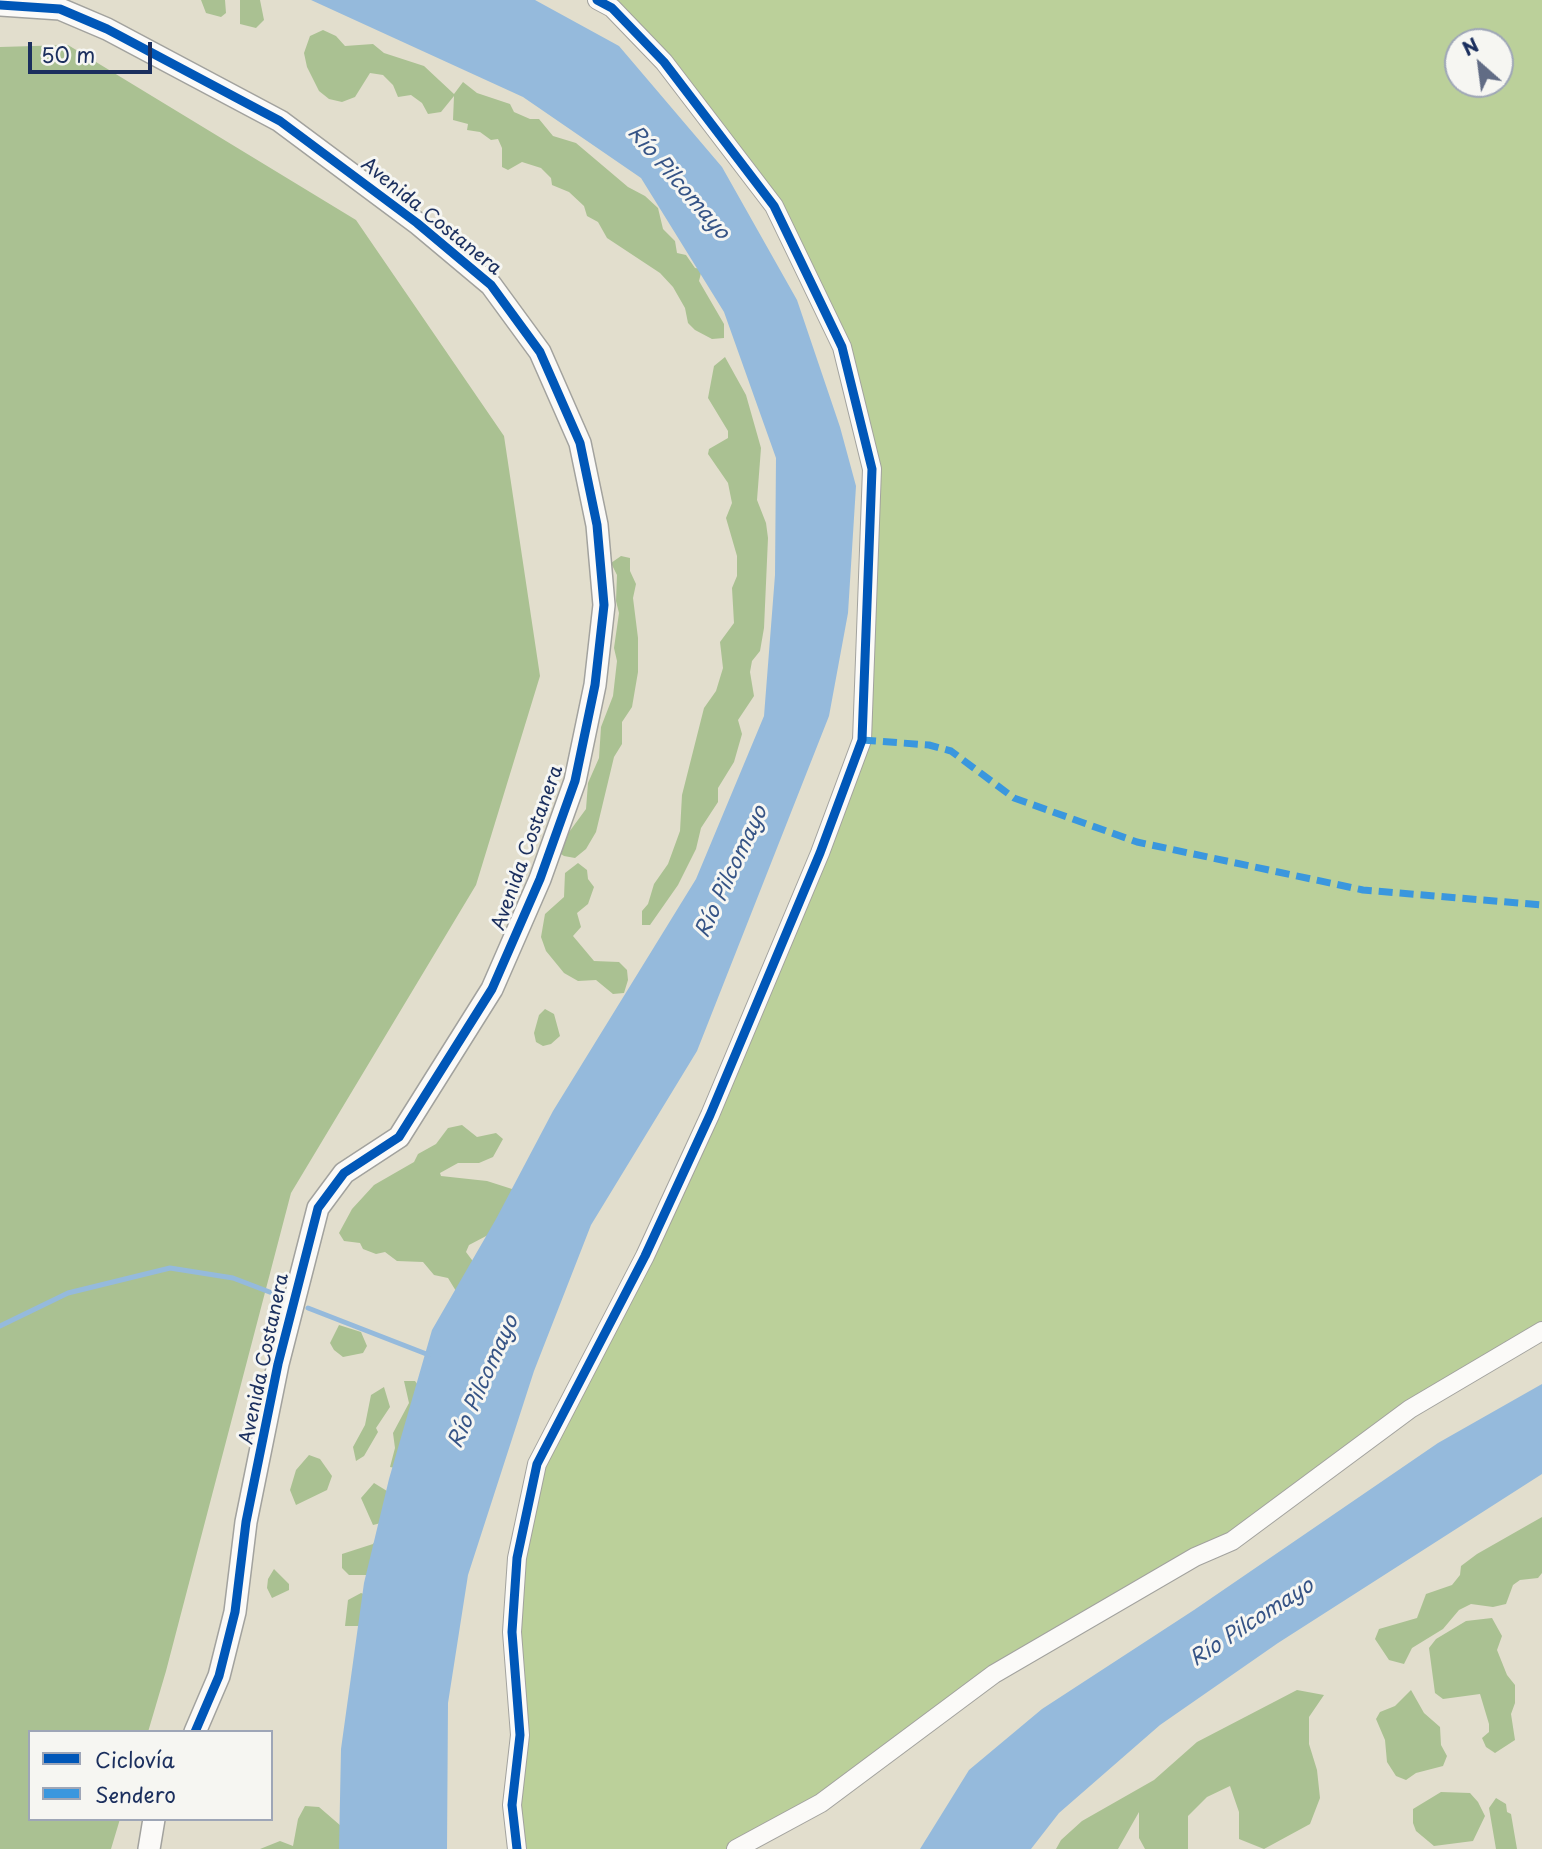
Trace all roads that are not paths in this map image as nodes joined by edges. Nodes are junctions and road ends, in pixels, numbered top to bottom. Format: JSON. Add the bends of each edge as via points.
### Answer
{"nodes":[{"id":1,"x":597,"y":0,"type":"edge"},
{"id":2,"x":0,"y":5,"type":"edge"},
{"id":3,"x":1542,"y":1332,"type":"edge"},
{"id":4,"x":196,"y":1730,"type":"edge"},
{"id":5,"x":154,"y":1821,"type":"edge"},
{"id":6,"x":149,"y":1849,"type":"edge"},
{"id":7,"x":517,"y":1849,"type":"edge"},
{"id":8,"x":736,"y":1849,"type":"edge"}],
"edges":[{"from":1,"to":7,"type":"street","via":[[611,8],[664,62],[774,206],[842,347],[872,469],[862,740],[820,853],[710,1115],[645,1256],[537,1464],[517,1558],[512,1632],[520,1735],[512,1805]]},
{"from":2,"to":4,"type":"street","name":"Avenida Costanera","via":[[60,9],[280,121],[418,223],[491,285],[540,352],[580,443],[597,525],[604,605],[595,685],[575,781],[540,879],[492,989],[399,1137],[344,1173],[318,1208],[278,1364],[246,1522],[235,1612],[219,1676]]},
{"from":3,"to":8,"type":"street","via":[[1410,1409],[1232,1541],[994,1674],[821,1803]]},
{"from":5,"to":6,"type":"street"}]}
